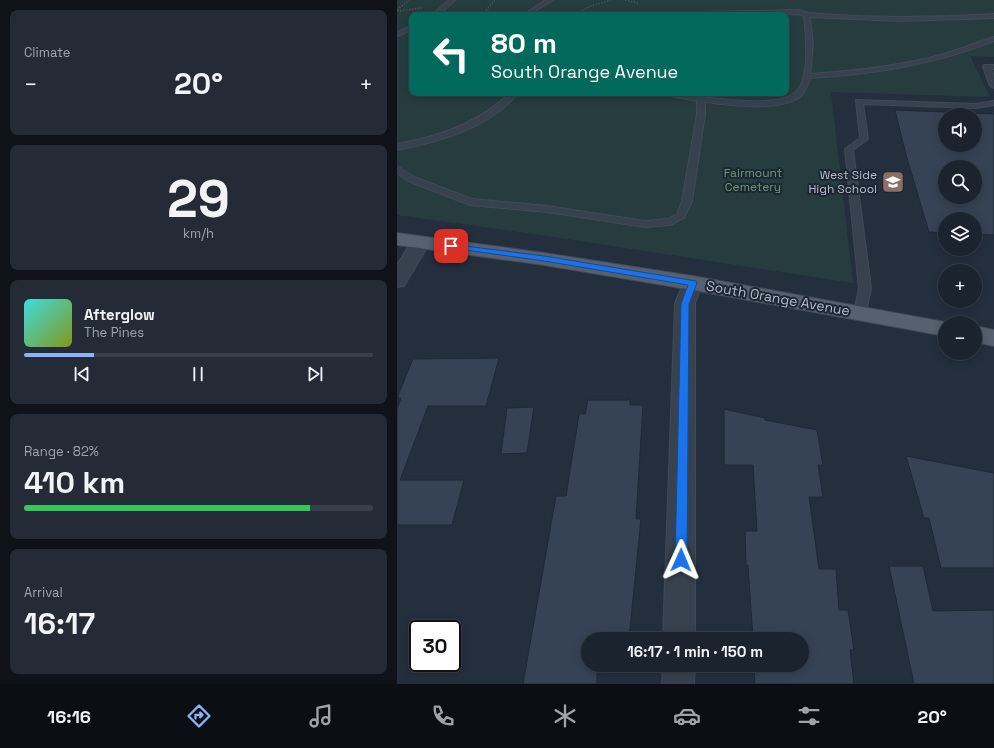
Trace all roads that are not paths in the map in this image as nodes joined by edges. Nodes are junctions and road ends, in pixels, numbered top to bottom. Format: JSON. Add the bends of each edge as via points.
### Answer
{"nodes":[{"id":1,"x":453,"y":0,"type":"edge"},
{"id":2,"x":550,"y":0,"type":"edge"},
{"id":3,"x":439,"y":12,"type":"edge"},
{"id":4,"x":530,"y":12,"type":"edge"},
{"id":5,"x":789,"y":12,"type":"edge"},
{"id":6,"x":807,"y":15,"type":"junction"},
{"id":7,"x":994,"y":16,"type":"edge"},
{"id":8,"x":409,"y":29,"type":"edge"},
{"id":9,"x":397,"y":34,"type":"edge"},
{"id":10,"x":994,"y":39,"type":"edge"},
{"id":11,"x":994,"y":67,"type":"edge"},
{"id":12,"x":807,"y":76,"type":"junction"},
{"id":13,"x":994,"y":86,"type":"edge"},
{"id":14,"x":510,"y":96,"type":"edge"},
{"id":15,"x":681,"y":96,"type":"edge"},
{"id":16,"x":701,"y":100,"type":"junction"},
{"id":17,"x":994,"y":103,"type":"edge"},
{"id":18,"x":397,"y":147,"type":"edge"},
{"id":19,"x":397,"y":169,"type":"edge"},
{"id":20,"x":397,"y":238,"type":"edge"},
{"id":21,"x":421,"y":242,"type":"junction"},
{"id":22,"x":397,"y":281,"type":"edge"},
{"id":23,"x":693,"y":283,"type":"junction"},
{"id":24,"x":860,"y":313,"type":"junction"},
{"id":25,"x":938,"y":328,"type":"edge"},
{"id":26,"x":982,"y":335,"type":"edge"},
{"id":27,"x":994,"y":338,"type":"edge"},
{"id":28,"x":679,"y":632,"type":"edge"},
{"id":29,"x":679,"y":672,"type":"edge"},
{"id":30,"x":679,"y":684,"type":"edge"}],
"edges":[{"from":1,"to":3,"type":"lane"},
{"from":2,"to":4,"type":"lane"},
{"from":5,"to":6,"type":"lane"},
{"from":6,"to":7,"type":"lane","via":[[911,18]]},
{"from":6,"to":12,"type":"lane"},
{"from":8,"to":9,"type":"lane"},
{"from":10,"to":12,"type":"lane","via":[[925,63],[873,72]]},
{"from":11,"to":13,"type":"lane","via":[[987,67]]},
{"from":12,"to":16,"type":"lane","via":[[798,94],[780,101],[728,103]]},
{"from":14,"to":18,"type":"lane","via":[[497,108],[468,126]]},
{"from":15,"to":16,"type":"lane"},
{"from":16,"to":19,"type":"lane","via":[[687,201],[681,216],[670,222],[645,224],[547,209],[470,202],[411,179]]},
{"from":17,"to":24,"type":"lane","via":[[975,106],[859,102],[864,139],[849,149],[865,288]]},
{"from":20,"to":21,"type":"main road","name":"South Orange Avenue"},
{"from":21,"to":22,"type":"street"},
{"from":21,"to":23,"type":"main road","name":"South Orange Avenue"},
{"from":23,"to":24,"type":"main road","name":"South Orange Avenue"},
{"from":23,"to":28,"type":"street","via":[[685,304]]},
{"from":24,"to":25,"type":"main road","name":"South Orange Avenue"},
{"from":26,"to":27,"type":"main road"},
{"from":29,"to":30,"type":"street"}]}
